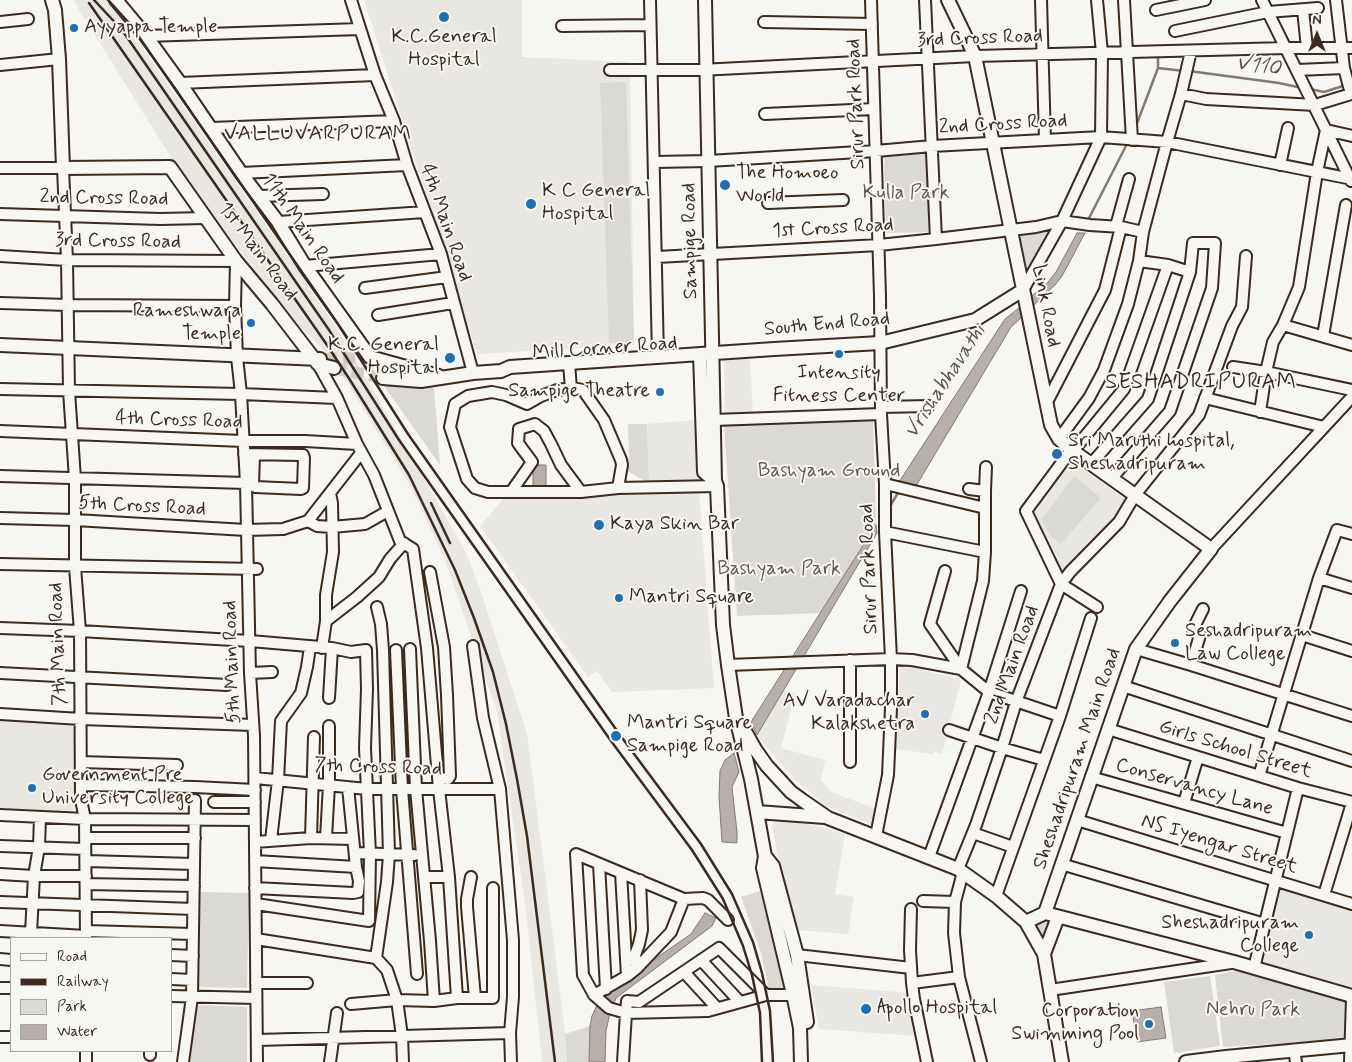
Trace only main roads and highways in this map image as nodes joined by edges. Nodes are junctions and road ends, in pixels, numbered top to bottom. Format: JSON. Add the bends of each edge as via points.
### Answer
{"nodes":[{"id":1,"x":52,"y":0,"type":"edge"},
{"id":2,"x":116,"y":0,"type":"edge"},
{"id":3,"x":704,"y":0,"type":"edge"},
{"id":4,"x":948,"y":0,"type":"edge"},
{"id":5,"x":1025,"y":300,"type":"junction"},
{"id":6,"x":0,"y":345,"type":"edge"},
{"id":7,"x":370,"y":357,"type":"joint"},
{"id":8,"x":706,"y":357,"type":"junction"},
{"id":9,"x":569,"y":366,"type":"junction"},
{"id":10,"x":442,"y":377,"type":"junction"},
{"id":11,"x":383,"y":378,"type":"tunnel mouth"},
{"id":12,"x":716,"y":484,"type":"junction"},
{"id":13,"x":1211,"y":549,"type":"joint"},
{"id":14,"x":739,"y":726,"type":"junction"},
{"id":15,"x":758,"y":812,"type":"junction"},
{"id":16,"x":828,"y":818,"type":"junction"},
{"id":17,"x":765,"y":856,"type":"junction"},
{"id":18,"x":1045,"y":913,"type":"junction"},
{"id":19,"x":1058,"y":917,"type":"junction"},
{"id":20,"x":1026,"y":922,"type":"junction"},
{"id":21,"x":1044,"y":954,"type":"junction"},
{"id":22,"x":798,"y":995,"type":"junction"},
{"id":23,"x":1352,"y":997,"type":"edge"},
{"id":24,"x":1351,"y":1045,"type":"edge"},
{"id":25,"x":1295,"y":1056,"type":"edge"},
{"id":26,"x":1231,"y":1059,"type":"edge"},
{"id":27,"x":801,"y":1062,"type":"edge"},
{"id":28,"x":809,"y":1062,"type":"edge"},
{"id":29,"x":1062,"y":1062,"type":"edge"},
{"id":30,"x":1186,"y":1062,"type":"edge"}],
"edges":[{"from":1,"to":6,"type":"main road","name":"1st Main Road","via":[[59,59],[63,168],[170,167],[236,261],[323,363]]},
{"from":2,"to":7,"type":"main road","name":"11th Main Road","via":[[180,83]]},
{"from":3,"to":8,"type":"main road","name":"Sampige Road","via":[[710,254]]},
{"from":4,"to":5,"type":"main road","name":"Link Road","via":[[975,56]]},
{"from":5,"to":8,"type":"main road","name":"South End Road","via":[[975,320],[880,343]]},
{"from":5,"to":13,"type":"main road","name":"Link Road","via":[[1051,425],[1060,439]]},
{"from":7,"to":10,"type":"main road","name":"Mill Corner Road"},
{"from":8,"to":9,"type":"main road","name":"Mill Corner Road"},
{"from":8,"to":9,"type":"main road","name":"Mill Corner Road","via":[[658,357]]},
{"from":8,"to":12,"type":"main road","name":"Sampige Road","via":[[714,420]]},
{"from":8,"to":12,"type":"main road","name":"Sampige Road","via":[[704,472]]},
{"from":9,"to":10,"type":"main road","name":"Mill Corner Road","via":[[510,367],[501,371]]},
{"from":10,"to":11,"type":"main road","name":"Mill Corner Road","via":[[421,381]]},
{"from":12,"to":14,"type":"main road","name":"Sampige Road","via":[[724,625]]},
{"from":13,"to":18,"type":"main road","name":"Sheshadripuram Main Road","via":[[1136,649]]},
{"from":14,"to":15,"type":"main road","name":"Sampige Road"},
{"from":14,"to":16,"type":"main road","via":[[767,766],[791,792]]},
{"from":15,"to":16,"type":"main road"},
{"from":15,"to":17,"type":"main road","name":"Sampige Road"},
{"from":16,"to":20,"type":"main road","via":[[960,870]]},
{"from":17,"to":22,"type":"main road","via":[[763,868]]},
{"from":17,"to":22,"type":"main road","via":[[773,866],[797,955]]},
{"from":18,"to":19,"type":"main road"},
{"from":18,"to":20,"type":"main road"},
{"from":19,"to":21,"type":"main road"},
{"from":19,"to":23,"type":"main road","via":[[1234,962]]},
{"from":20,"to":21,"type":"main road"},
{"from":21,"to":29,"type":"main road"},
{"from":22,"to":27,"type":"main road"},
{"from":22,"to":28,"type":"main road","via":[[808,1027]]},
{"from":24,"to":25,"type":"main road"},
{"from":25,"to":26,"type":"main road"},
{"from":26,"to":30,"type":"main road"}]}
